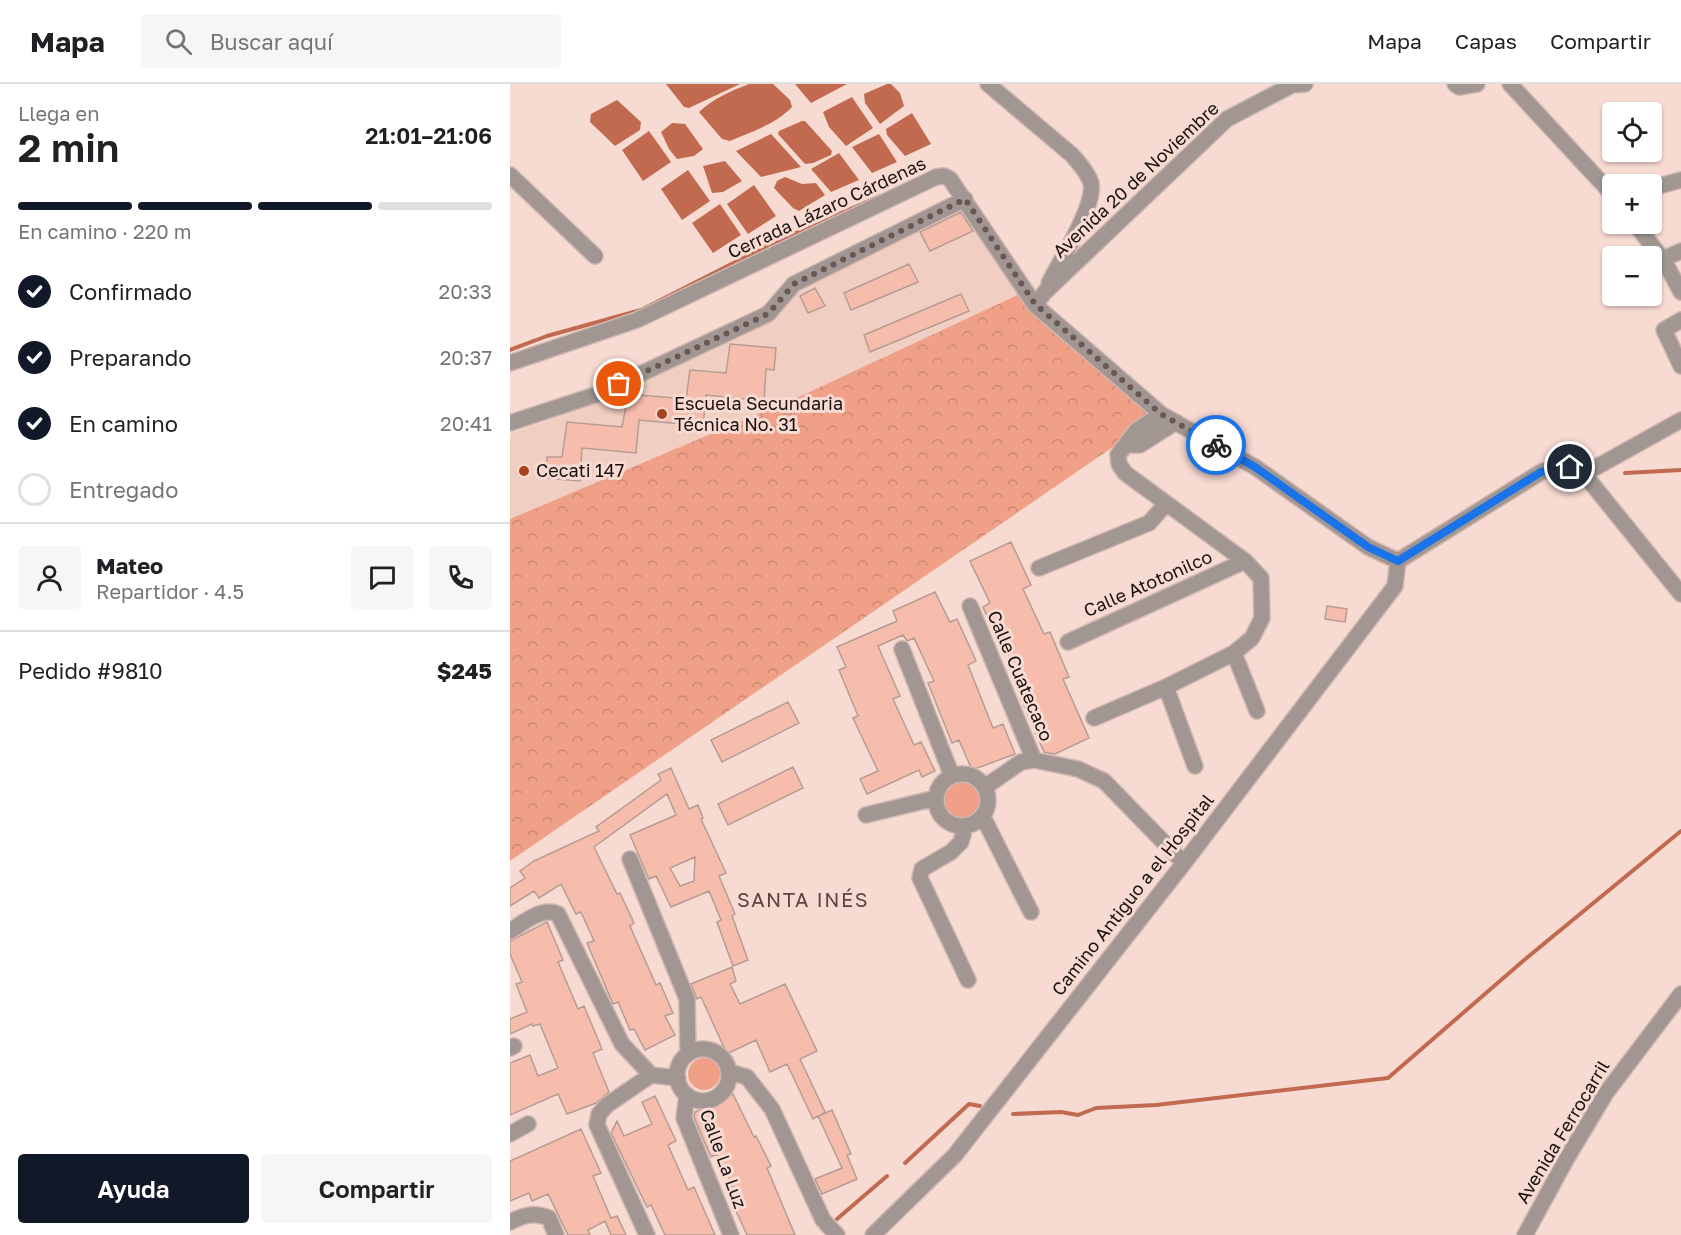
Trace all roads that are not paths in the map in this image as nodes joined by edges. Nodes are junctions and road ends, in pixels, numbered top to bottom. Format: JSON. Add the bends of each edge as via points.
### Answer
{"nodes":[{"id":1,"x":988,"y":84,"type":"edge"},
{"id":2,"x":1305,"y":84,"type":"edge"},
{"id":3,"x":1455,"y":84,"type":"edge"},
{"id":4,"x":1478,"y":84,"type":"edge"},
{"id":5,"x":1510,"y":84,"type":"edge"},
{"id":6,"x":510,"y":175,"type":"edge"},
{"id":7,"x":1681,"y":180,"type":"edge"},
{"id":8,"x":1602,"y":184,"type":"edge"},
{"id":9,"x":1662,"y":185,"type":"edge"},
{"id":10,"x":965,"y":199,"type":"junction"},
{"id":11,"x":1643,"y":234,"type":"edge"},
{"id":12,"x":1681,"y":252,"type":"edge"},
{"id":13,"x":595,"y":256,"type":"dead end"},
{"id":14,"x":1663,"y":259,"type":"junction"},
{"id":15,"x":1045,"y":292,"type":"junction"},
{"id":16,"x":1681,"y":292,"type":"edge"},
{"id":17,"x":1035,"y":304,"type":"junction"},
{"id":18,"x":1681,"y":320,"type":"edge"},
{"id":19,"x":510,"y":363,"type":"edge"},
{"id":20,"x":1681,"y":366,"type":"edge"},
{"id":21,"x":1161,"y":414,"type":"junction"},
{"id":22,"x":1681,"y":420,"type":"edge"},
{"id":23,"x":1176,"y":422,"type":"junction"},
{"id":24,"x":510,"y":423,"type":"edge"},
{"id":25,"x":1126,"y":445,"type":"junction"},
{"id":26,"x":1584,"y":474,"type":"junction"},
{"id":27,"x":1166,"y":504,"type":"junction"},
{"id":28,"x":1245,"y":561,"type":"junction"},
{"id":29,"x":1398,"y":561,"type":"junction"},
{"id":30,"x":1039,"y":568,"type":"dead end"},
{"id":31,"x":1681,"y":594,"type":"edge"},
{"id":32,"x":970,"y":606,"type":"dead end"},
{"id":33,"x":1068,"y":642,"type":"dead end"},
{"id":34,"x":902,"y":649,"type":"dead end"},
{"id":35,"x":1234,"y":653,"type":"junction"},
{"id":36,"x":1166,"y":687,"type":"junction"},
{"id":37,"x":1257,"y":711,"type":"dead end"},
{"id":38,"x":1094,"y":718,"type":"dead end"},
{"id":39,"x":1034,"y":760,"type":"junction"},
{"id":40,"x":1195,"y":766,"type":"dead end"},
{"id":41,"x":952,"y":776,"type":"junction"},
{"id":42,"x":985,"y":787,"type":"junction"},
{"id":43,"x":936,"y":798,"type":"junction"},
{"id":44,"x":866,"y":815,"type":"dead end"},
{"id":45,"x":983,"y":817,"type":"junction"},
{"id":46,"x":965,"y":827,"type":"junction"},
{"id":47,"x":630,"y":859,"type":"dead end"},
{"id":48,"x":1184,"y":863,"type":"junction"},
{"id":49,"x":1030,"y":912,"type":"dead end"},
{"id":50,"x":510,"y":931,"type":"edge"},
{"id":51,"x":968,"y":980,"type":"dead end"},
{"id":52,"x":1681,"y":994,"type":"edge"},
{"id":53,"x":688,"y":1054,"type":"junction"},
{"id":54,"x":729,"y":1072,"type":"junction"},
{"id":55,"x":651,"y":1075,"type":"junction"},
{"id":56,"x":678,"y":1078,"type":"junction"},
{"id":57,"x":687,"y":1095,"type":"junction"},
{"id":58,"x":528,"y":1124,"type":"dead end"},
{"id":59,"x":510,"y":1134,"type":"edge"},
{"id":60,"x":510,"y":1222,"type":"edge"},
{"id":61,"x":556,"y":1235,"type":"edge"},
{"id":62,"x":647,"y":1235,"type":"edge"},
{"id":63,"x":731,"y":1235,"type":"edge"},
{"id":64,"x":837,"y":1235,"type":"edge"},
{"id":65,"x":873,"y":1235,"type":"edge"},
{"id":66,"x":1525,"y":1235,"type":"edge"}],
"edges":[{"from":1,"to":15,"type":"street","via":[[1072,155],[1091,184],[1087,212]]},
{"from":2,"to":15,"type":"street","name":"Avenida 20 de Noviembre","via":[[1292,85],[1227,119]]},
{"from":3,"to":4,"type":"street"},
{"from":5,"to":8,"type":"street"},
{"from":6,"to":13,"type":"street"},
{"from":7,"to":9,"type":"street"},
{"from":10,"to":17,"type":"street","name":"Cerrada Lázaro Cárdenas"},
{"from":10,"to":19,"type":"street","name":"Cerrada Lázaro Cárdenas","via":[[950,179],[936,177],[637,320]]},
{"from":10,"to":24,"type":"street","via":[[794,284],[768,314],[598,394]]},
{"from":11,"to":14,"type":"street"},
{"from":12,"to":14,"type":"street"},
{"from":14,"to":16,"type":"street"},
{"from":15,"to":17,"type":"street","name":"Avenida 20 de Noviembre"},
{"from":17,"to":21,"type":"street","name":"Cerrada Lázaro Cárdenas"},
{"from":18,"to":20,"type":"street","via":[[1664,330]]},
{"from":21,"to":23,"type":"street","name":"Cerrada Lázaro Cárdenas"},
{"from":21,"to":25,"type":"street","via":[[1136,431]]},
{"from":22,"to":26,"type":"street"},
{"from":23,"to":25,"type":"street","via":[[1140,445]]},
{"from":23,"to":29,"type":"street","name":"Cerrada Lázaro Cárdenas","via":[[1255,467],[1368,547]]},
{"from":25,"to":27,"type":"street","via":[[1118,455],[1125,473]]},
{"from":26,"to":29,"type":"street","via":[[1565,467],[1541,472]]},
{"from":26,"to":31,"type":"street"},
{"from":27,"to":28,"type":"street"},
{"from":27,"to":30,"type":"street","via":[[1149,523]]},
{"from":28,"to":33,"type":"street","name":"Calle Atotonilco"},
{"from":28,"to":35,"type":"street","via":[[1261,578],[1262,618],[1252,638]]},
{"from":29,"to":48,"type":"street","name":"Camino Antiguo a el Hospital","via":[[1395,586]]},
{"from":32,"to":39,"type":"street","name":"Calle Cuatecaco"},
{"from":34,"to":41,"type":"street"},
{"from":35,"to":36,"type":"street"},
{"from":35,"to":37,"type":"street"},
{"from":36,"to":38,"type":"street"},
{"from":36,"to":40,"type":"street"},
{"from":39,"to":42,"type":"street","via":[[1021,762]]},
{"from":39,"to":48,"type":"street","via":[[1078,770],[1104,781]]},
{"from":41,"to":42,"type":"street","via":[[970,776]]},
{"from":41,"to":43,"type":"street","via":[[941,785]]},
{"from":42,"to":45,"type":"street","via":[[988,802]]},
{"from":43,"to":44,"type":"street"},
{"from":43,"to":46,"type":"street","via":[[937,810],[944,819]]},
{"from":45,"to":46,"type":"street"},
{"from":45,"to":49,"type":"street"},
{"from":46,"to":51,"type":"street","via":[[962,842],[922,869],[920,879]]},
{"from":47,"to":53,"type":"street","via":[[687,999]]},
{"from":48,"to":65,"type":"street","name":"Camino Antiguo a el Hospital","via":[[955,1155]]},
{"from":50,"to":55,"type":"street","via":[[539,914],[558,914],[622,1044]]},
{"from":52,"to":66,"type":"street","name":"Avenida Ferrocarril","via":[[1606,1093]]},
{"from":53,"to":54,"type":"street","via":[[712,1050],[725,1060]]},
{"from":53,"to":56,"type":"street","via":[[677,1071]]},
{"from":54,"to":57,"type":"street","via":[[728,1084],[718,1096],[702,1100]]},
{"from":54,"to":64,"type":"street","via":[[747,1077],[772,1109],[823,1220]]},
{"from":55,"to":56,"type":"street"},
{"from":55,"to":62,"type":"street","via":[[607,1105],[599,1114],[597,1125]]},
{"from":56,"to":57,"type":"street"},
{"from":57,"to":63,"type":"street","name":"Calle La Luz","via":[[684,1118]]},
{"from":58,"to":59,"type":"street"},
{"from":60,"to":61,"type":"street","via":[[538,1214],[549,1218]]}]}
